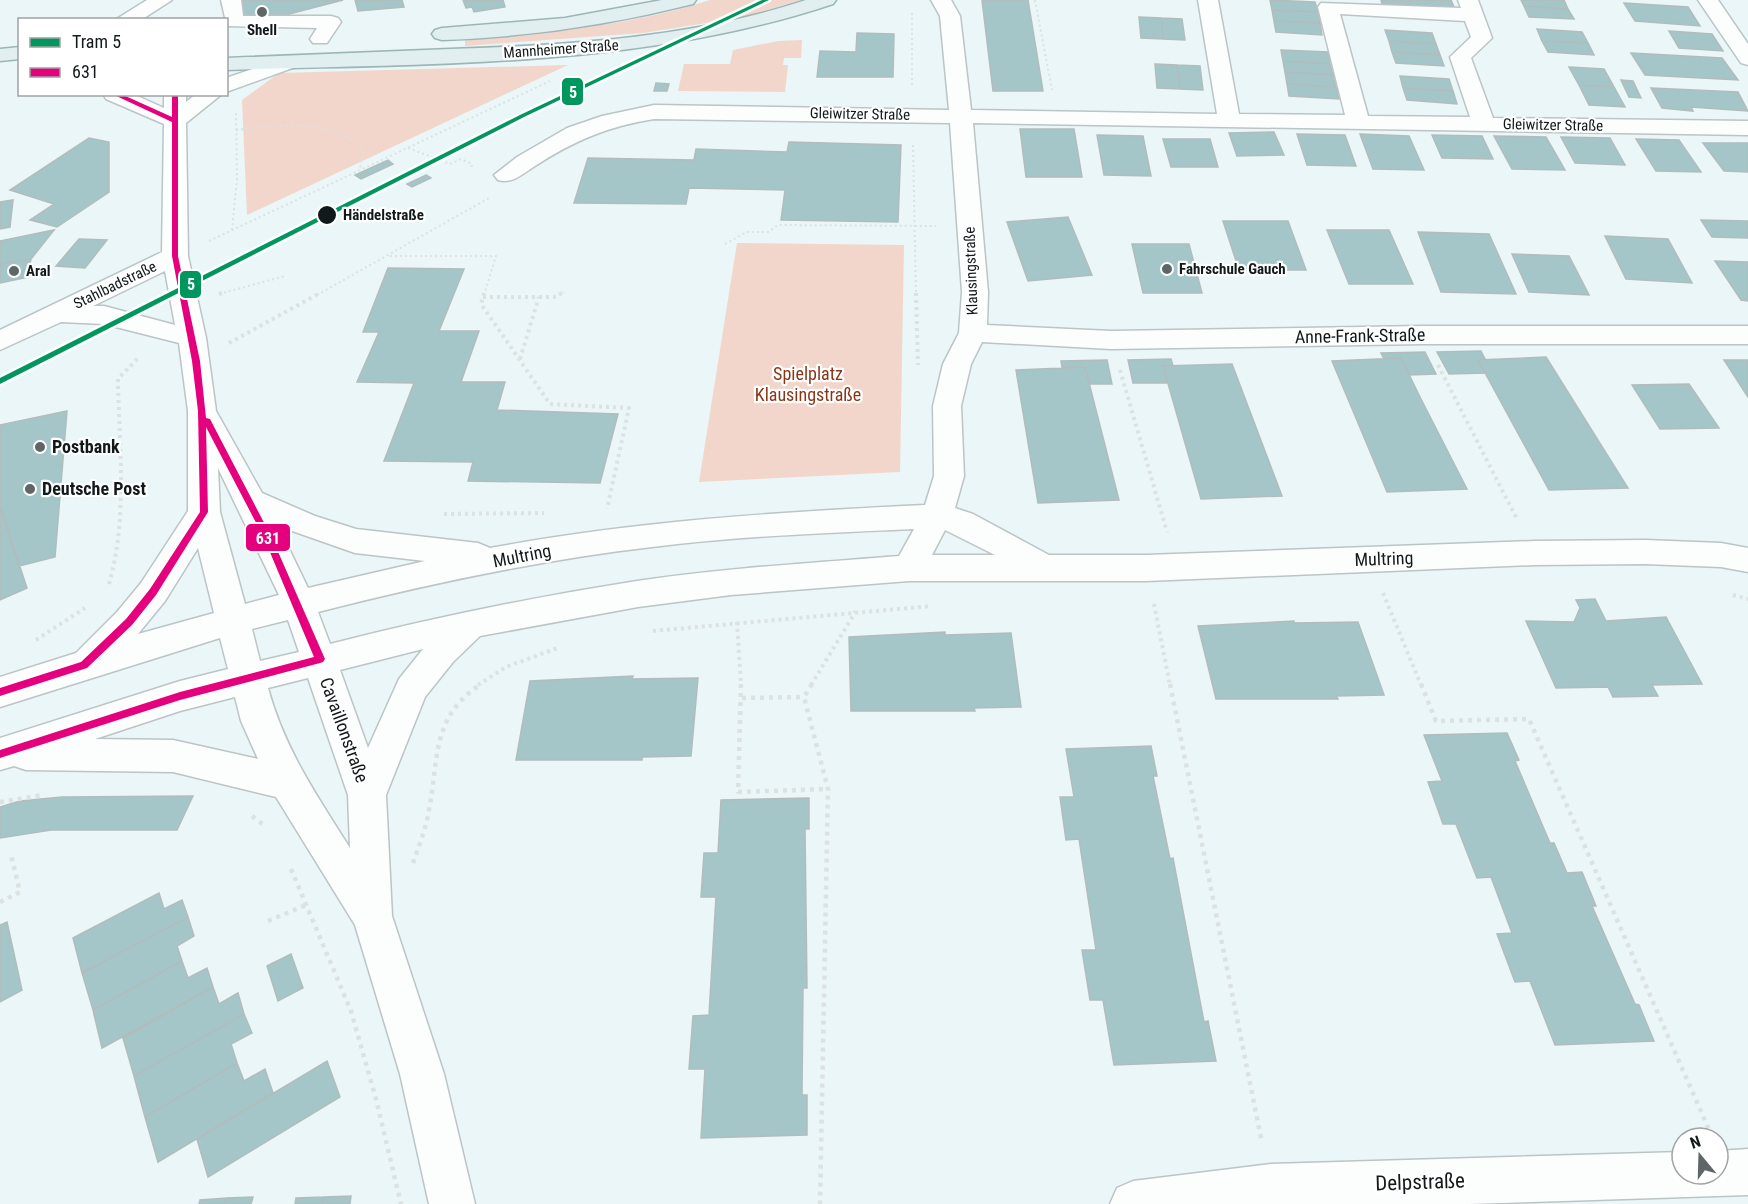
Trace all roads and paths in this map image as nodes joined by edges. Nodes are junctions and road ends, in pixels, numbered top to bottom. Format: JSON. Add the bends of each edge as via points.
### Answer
{"nodes":[{"id":1,"x":231,"y":0,"type":"edge"},
{"id":2,"x":686,"y":0,"type":"edge"},
{"id":3,"x":826,"y":0,"type":"edge"},
{"id":4,"x":941,"y":0,"type":"edge"},
{"id":5,"x":1035,"y":0,"type":"edge"},
{"id":6,"x":1208,"y":0,"type":"edge"},
{"id":7,"x":172,"y":3,"type":"edge"},
{"id":8,"x":912,"y":7,"type":"dead end"},
{"id":9,"x":1471,"y":7,"type":"edge"},
{"id":10,"x":1713,"y":8,"type":"edge"},
{"id":11,"x":1742,"y":17,"type":"dead end"},
{"id":12,"x":131,"y":18,"type":"edge"},
{"id":13,"x":423,"y":35,"type":"dead end"},
{"id":14,"x":343,"y":38,"type":"dead end"},
{"id":15,"x":320,"y":39,"type":"junction"},
{"id":16,"x":228,"y":41,"type":"edge"},
{"id":17,"x":18,"y":53,"type":"edge"},
{"id":18,"x":0,"y":55,"type":"edge"},
{"id":19,"x":1748,"y":59,"type":"edge"},
{"id":20,"x":291,"y":62,"type":"junction"},
{"id":21,"x":228,"y":64,"type":"edge"},
{"id":22,"x":556,"y":78,"type":"dead end"},
{"id":23,"x":231,"y":94,"type":"edge"},
{"id":24,"x":119,"y":96,"type":"edge"},
{"id":25,"x":175,"y":96,"type":"edge"},
{"id":26,"x":208,"y":96,"type":"edge"},
{"id":27,"x":912,"y":115,"type":"junction"},
{"id":28,"x":961,"y":116,"type":"junction"},
{"id":29,"x":1057,"y":117,"type":"junction"},
{"id":30,"x":1229,"y":119,"type":"junction"},
{"id":31,"x":175,"y":121,"type":"junction"},
{"id":32,"x":1358,"y":122,"type":"junction"},
{"id":33,"x":1484,"y":124,"type":"junction"},
{"id":34,"x":1748,"y":128,"type":"edge"},
{"id":35,"x":236,"y":130,"type":"junction"},
{"id":36,"x":408,"y":148,"type":"junction"},
{"id":37,"x":360,"y":170,"type":"junction"},
{"id":38,"x":471,"y":174,"type":"dead end"},
{"id":39,"x":506,"y":175,"type":"dead end"},
{"id":40,"x":486,"y":193,"type":"dead end"},
{"id":41,"x":915,"y":226,"type":"junction"},
{"id":42,"x":969,"y":226,"type":"junction"},
{"id":43,"x":232,"y":230,"type":"junction"},
{"id":44,"x":725,"y":244,"type":"dead end"},
{"id":45,"x":175,"y":256,"type":"junction"},
{"id":46,"x":390,"y":256,"type":"junction"},
{"id":47,"x":285,"y":276,"type":"dead end"},
{"id":48,"x":564,"y":292,"type":"dead end"},
{"id":49,"x":483,"y":297,"type":"junction"},
{"id":50,"x":539,"y":297,"type":"junction"},
{"id":51,"x":185,"y":301,"type":"junction"},
{"id":52,"x":54,"y":314,"type":"junction"},
{"id":53,"x":973,"y":333,"type":"junction"},
{"id":54,"x":1423,"y":335,"type":"junction"},
{"id":55,"x":1748,"y":335,"type":"edge"},
{"id":56,"x":1111,"y":340,"type":"junction"},
{"id":57,"x":0,"y":341,"type":"edge"},
{"id":58,"x":185,"y":343,"type":"junction"},
{"id":59,"x":520,"y":360,"type":"junction"},
{"id":60,"x":918,"y":376,"type":"dead end"},
{"id":61,"x":202,"y":411,"type":"junction"},
{"id":62,"x":251,"y":501,"type":"junction"},
{"id":63,"x":204,"y":512,"type":"junction"},
{"id":64,"x":606,"y":512,"type":"dead end"},
{"id":65,"x":937,"y":516,"type":"junction"},
{"id":66,"x":1535,"y":553,"type":"junction"},
{"id":67,"x":1734,"y":557,"type":"edge"},
{"id":68,"x":508,"y":558,"type":"junction"},
{"id":69,"x":1370,"y":560,"type":"junction"},
{"id":70,"x":1162,"y":567,"type":"junction"},
{"id":71,"x":894,"y":569,"type":"junction"},
{"id":72,"x":1047,"y":569,"type":"junction"},
{"id":73,"x":731,"y":582,"type":"junction"},
{"id":74,"x":108,"y":586,"type":"dead end"},
{"id":75,"x":1383,"y":592,"type":"junction"},
{"id":76,"x":1395,"y":592,"type":"dead end"},
{"id":77,"x":1371,"y":593,"type":"dead end"},
{"id":78,"x":1727,"y":593,"type":"dead end"},
{"id":79,"x":1748,"y":599,"type":"edge"},
{"id":80,"x":299,"y":604,"type":"junction"},
{"id":81,"x":87,"y":606,"type":"dead end"},
{"id":82,"x":938,"y":606,"type":"dead end"},
{"id":83,"x":855,"y":612,"type":"junction"},
{"id":84,"x":232,"y":621,"type":"junction"},
{"id":85,"x":737,"y":623,"type":"junction"},
{"id":86,"x":470,"y":624,"type":"junction"},
{"id":87,"x":646,"y":631,"type":"dead end"},
{"id":88,"x":29,"y":642,"type":"dead end"},
{"id":89,"x":563,"y":646,"type":"dead end"},
{"id":90,"x":320,"y":659,"type":"junction"},
{"id":91,"x":84,"y":665,"type":"junction"},
{"id":92,"x":246,"y":678,"type":"junction"},
{"id":93,"x":0,"y":693,"type":"edge"},
{"id":94,"x":804,"y":697,"type":"junction"},
{"id":95,"x":742,"y":698,"type":"junction"},
{"id":96,"x":0,"y":754,"type":"edge"},
{"id":97,"x":288,"y":784,"type":"junction"},
{"id":98,"x":828,"y":789,"type":"junction"},
{"id":99,"x":367,"y":795,"type":"junction"},
{"id":100,"x":244,"y":811,"type":"dead end"},
{"id":101,"x":270,"y":829,"type":"dead end"},
{"id":102,"x":11,"y":855,"type":"dead end"},
{"id":103,"x":290,"y":865,"type":"dead end"},
{"id":104,"x":412,"y":868,"type":"dead end"},
{"id":105,"x":0,"y":902,"type":"edge"},
{"id":106,"x":306,"y":905,"type":"junction"},
{"id":107,"x":372,"y":917,"type":"junction"},
{"id":108,"x":268,"y":921,"type":"dead end"},
{"id":109,"x":1708,"y":1126,"type":"edge"},
{"id":110,"x":1748,"y":1172,"type":"edge"},
{"id":111,"x":1730,"y":1173,"type":"edge"},
{"id":112,"x":1670,"y":1175,"type":"edge"},
{"id":113,"x":1271,"y":1187,"type":"junction"},
{"id":114,"x":400,"y":1204,"type":"edge"},
{"id":115,"x":452,"y":1204,"type":"edge"},
{"id":116,"x":820,"y":1204,"type":"edge"},
{"id":117,"x":1133,"y":1204,"type":"edge"}],
"edges":[{"from":1,"to":15,"type":"street","via":[[234,22],[331,22]]},
{"from":2,"to":13,"type":"main road","name":"Mannheimer Straße","via":[[549,24]]},
{"from":3,"to":20,"type":"main road","name":"Mannheimer Straße","via":[[713,32],[626,45]]},
{"from":4,"to":28,"type":"street","name":"Klausingstraße","via":[[950,16]]},
{"from":5,"to":29,"type":"path"},
{"from":6,"to":30,"type":"street"},
{"from":7,"to":12,"type":"street"},
{"from":8,"to":27,"type":"path"},
{"from":9,"to":32,"type":"street","via":[[1329,7]]},
{"from":9,"to":33,"type":"street","via":[[1482,38],[1460,57]]},
{"from":10,"to":11,"type":"street"},
{"from":10,"to":19,"type":"street"},
{"from":14,"to":15,"type":"main road"},
{"from":15,"to":16,"type":"main road"},
{"from":17,"to":18,"type":"main road"},
{"from":20,"to":21,"type":"main road","name":"Mannheimer Straße"},
{"from":20,"to":23,"type":"street","name":"Mannheimer Straße"},
{"from":22,"to":36,"type":"path"},
{"from":23,"to":35,"type":"path"},
{"from":24,"to":31,"type":"street"},
{"from":25,"to":31,"type":"street","name":"Cavaillonstraße"},
{"from":26,"to":31,"type":"street"},
{"from":27,"to":28,"type":"street","name":"Gleiwitzer Straße"},
{"from":27,"to":39,"type":"street","name":"Gleiwitzer Straße","via":[[654,112],[623,116],[562,137]]},
{"from":27,"to":41,"type":"path"},
{"from":28,"to":29,"type":"street","name":"Gleiwitzer Straße"},
{"from":28,"to":42,"type":"street","name":"Klausingstraße"},
{"from":29,"to":30,"type":"street","name":"Gleiwitzer Straße"},
{"from":30,"to":32,"type":"street","name":"Gleiwitzer Straße"},
{"from":31,"to":45,"type":"street","name":"Cavaillonstraße"},
{"from":32,"to":33,"type":"street","name":"Gleiwitzer Straße"},
{"from":33,"to":34,"type":"street","name":"Gleiwitzer Straße"},
{"from":35,"to":37,"type":"path","via":[[315,125],[335,129],[354,138],[363,148]]},
{"from":35,"to":43,"type":"path"},
{"from":36,"to":37,"type":"path"},
{"from":36,"to":38,"type":"path","via":[[450,164],[461,159],[472,164]]},
{"from":37,"to":43,"type":"path"},
{"from":40,"to":46,"type":"path","via":[[492,194],[486,202]]},
{"from":41,"to":42,"type":"path"},
{"from":41,"to":44,"type":"path","via":[[778,225],[768,232],[747,232]]},
{"from":41,"to":60,"type":"path"},
{"from":42,"to":53,"type":"street","name":"Klausingstraße","via":[[975,292]]},
{"from":43,"to":45,"type":"path"},
{"from":45,"to":51,"type":"street","name":"Cavaillonstraße"},
{"from":45,"to":52,"type":"street","name":"Stahlbadstraße"},
{"from":46,"to":49,"type":"path","via":[[496,256]]},
{"from":46,"to":58,"type":"path"},
{"from":47,"to":51,"type":"path"},
{"from":48,"to":50,"type":"path"},
{"from":49,"to":50,"type":"path"},
{"from":49,"to":59,"type":"path","via":[[481,304]]},
{"from":50,"to":59,"type":"path"},
{"from":51,"to":58,"type":"street","name":"Cavaillonstraße"},
{"from":52,"to":57,"type":"street","name":"Stahlbadstraße"},
{"from":52,"to":58,"type":"street","name":"Stahlbadstraße","via":[[104,315]]},
{"from":53,"to":56,"type":"street","name":"Anne-Frank-Straße"},
{"from":53,"to":65,"type":"street","name":"Klausingstraße","via":[[957,364],[947,406],[949,476]]},
{"from":54,"to":55,"type":"street","name":"Anne-Frank-Straße"},
{"from":54,"to":56,"type":"street","name":"Anne-Frank-Straße"},
{"from":54,"to":66,"type":"path"},
{"from":56,"to":70,"type":"path"},
{"from":58,"to":61,"type":"street","name":"Cavaillonstraße"},
{"from":58,"to":74,"type":"path","via":[[118,379],[116,565]]},
{"from":59,"to":64,"type":"path","via":[[550,404],[629,408]]},
{"from":61,"to":62,"type":"street","name":"Cavaillonstraße"},
{"from":61,"to":63,"type":"street","name":"Cavaillonstraße"},
{"from":62,"to":68,"type":"street","via":[[355,541]]},
{"from":62,"to":80,"type":"street","name":"Cavaillonstraße"},
{"from":63,"to":84,"type":"street","name":"Cavaillonstraße"},
{"from":63,"to":91,"type":"street","via":[[135,615]]},
{"from":65,"to":68,"type":"street","name":"Multring","via":[[714,528]]},
{"from":65,"to":71,"type":"street","name":"Klausingstraße"},
{"from":65,"to":72,"type":"street","name":"Multring","via":[[962,522]]},
{"from":66,"to":67,"type":"street","name":"Multring"},
{"from":66,"to":69,"type":"street","name":"Multring"},
{"from":68,"to":80,"type":"street","name":"Multring"},
{"from":69,"to":70,"type":"street","name":"Multring"},
{"from":69,"to":75,"type":"path"},
{"from":70,"to":72,"type":"street","name":"Multring"},
{"from":70,"to":113,"type":"path"},
{"from":71,"to":72,"type":"street","name":"Multring"},
{"from":71,"to":73,"type":"street","name":"Multring"},
{"from":71,"to":83,"type":"path"},
{"from":73,"to":85,"type":"path"},
{"from":73,"to":86,"type":"street","name":"Multring"},
{"from":75,"to":76,"type":"path"},
{"from":75,"to":77,"type":"path"},
{"from":75,"to":109,"type":"path","via":[[1436,721],[1529,719]]},
{"from":78,"to":79,"type":"path"},
{"from":80,"to":84,"type":"street","name":"Multring"},
{"from":80,"to":90,"type":"street","name":"Cavaillonstraße"},
{"from":81,"to":88,"type":"path"},
{"from":82,"to":83,"type":"path"},
{"from":83,"to":85,"type":"path"},
{"from":83,"to":94,"type":"path"},
{"from":84,"to":91,"type":"street","name":"Multring"},
{"from":84,"to":92,"type":"street","name":"Cavaillonstraße"},
{"from":85,"to":87,"type":"path"},
{"from":85,"to":95,"type":"path"},
{"from":86,"to":90,"type":"street","name":"Multring"},
{"from":86,"to":99,"type":"street","name":"Cavaillonstraße","via":[[411,689]]},
{"from":89,"to":104,"type":"path","via":[[506,667],[464,695],[441,729],[429,813]]},
{"from":90,"to":92,"type":"street","name":"Multring"},
{"from":90,"to":99,"type":"street","name":"Cavaillonstraße"},
{"from":91,"to":93,"type":"street","name":"Multring"},
{"from":92,"to":96,"type":"street","name":"Multring"},
{"from":92,"to":97,"type":"street","name":"Cavaillonstraße","via":[[259,721]]},
{"from":94,"to":95,"type":"path"},
{"from":94,"to":98,"type":"path"},
{"from":95,"to":98,"type":"path","via":[[738,792]]},
{"from":96,"to":97,"type":"street","via":[[173,756]]},
{"from":97,"to":107,"type":"street","name":"Cavaillonstraße"},
{"from":98,"to":116,"type":"path"},
{"from":99,"to":107,"type":"street","name":"Cavaillonstraße"},
{"from":100,"to":101,"type":"path"},
{"from":102,"to":105,"type":"path","via":[[20,891]]},
{"from":103,"to":106,"type":"path"},
{"from":106,"to":108,"type":"path"},
{"from":106,"to":114,"type":"path","via":[[351,1011]]},
{"from":107,"to":115,"type":"street","name":"Cavaillonstraße","via":[[422,1074]]},
{"from":110,"to":111,"type":"street"},
{"from":112,"to":113,"type":"street","name":"Delpstraße"},
{"from":113,"to":117,"type":"street","name":"Delpstraße"}]}
